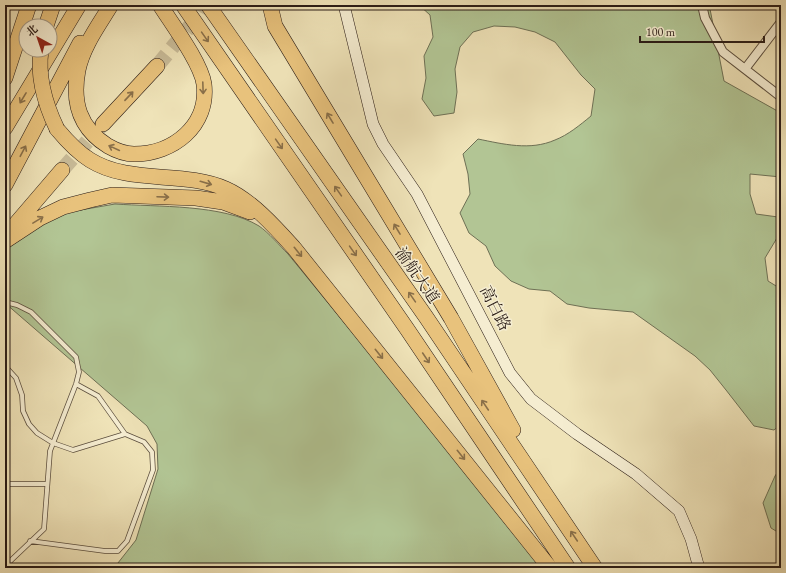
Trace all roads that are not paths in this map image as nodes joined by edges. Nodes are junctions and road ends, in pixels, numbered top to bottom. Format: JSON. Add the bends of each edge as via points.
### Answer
{"nodes":[{"id":1,"x":30,"y":5,"type":"edge"},
{"id":2,"x":53,"y":5,"type":"edge"},
{"id":3,"x":79,"y":5,"type":"edge"},
{"id":4,"x":101,"y":5,"type":"edge"},
{"id":5,"x":111,"y":5,"type":"edge"},
{"id":6,"x":160,"y":5,"type":"edge"},
{"id":7,"x":183,"y":5,"type":"edge"},
{"id":8,"x":208,"y":5,"type":"edge"},
{"id":9,"x":263,"y":5,"type":"edge"},
{"id":10,"x":270,"y":5,"type":"edge"},
{"id":11,"x":344,"y":5,"type":"edge"},
{"id":12,"x":702,"y":5,"type":"edge"},
{"id":13,"x":49,"y":18,"type":"edge"},
{"id":14,"x":781,"y":22,"type":"edge"},
{"id":15,"x":275,"y":26,"type":"junction"},
{"id":16,"x":39,"y":58,"type":"edge"},
{"id":17,"x":156,"y":66,"type":"tunnel mouth"},
{"id":18,"x":745,"y":69,"type":"junction"},
{"id":19,"x":5,"y":78,"type":"edge"},
{"id":20,"x":781,"y":96,"type":"edge"},
{"id":21,"x":103,"y":124,"type":"tunnel mouth"},
{"id":22,"x":5,"y":128,"type":"edge"},
{"id":23,"x":62,"y":170,"type":"tunnel mouth"},
{"id":24,"x":5,"y":185,"type":"edge"},
{"id":25,"x":272,"y":223,"type":"junction"},
{"id":26,"x":5,"y":237,"type":"edge"},
{"id":27,"x":5,"y":241,"type":"edge"},
{"id":28,"x":5,"y":302,"type":"edge"},
{"id":29,"x":5,"y":366,"type":"edge"},
{"id":30,"x":76,"y":384,"type":"junction"},
{"id":31,"x":125,"y":434,"type":"junction"},
{"id":32,"x":53,"y":443,"type":"junction"},
{"id":33,"x":5,"y":484,"type":"edge"},
{"id":34,"x":48,"y":484,"type":"junction"},
{"id":35,"x":562,"y":519,"type":"junction"},
{"id":36,"x":30,"y":541,"type":"junction"},
{"id":37,"x":5,"y":566,"type":"edge"},
{"id":38,"x":550,"y":568,"type":"edge"},
{"id":39,"x":568,"y":568,"type":"edge"},
{"id":40,"x":595,"y":568,"type":"edge"},
{"id":41,"x":699,"y":568,"type":"edge"}],
"edges":[{"from":1,"to":19,"type":"highway"},
{"from":2,"to":13,"type":"highway"},
{"from":3,"to":22,"type":"highway","one_way":true},
{"from":24,"to":4,"type":"highway","one_way":true},
{"from":6,"to":5,"type":"highway","one_way":true,"via":[[195,61],[204,84],[203,108],[194,126],[178,142],[156,151],[133,154],[115,150],[99,140],[85,125],[78,109],[76,87],[79,68],[88,44]]},
{"from":7,"to":39,"type":"highway","one_way":true},
{"from":35,"to":8,"type":"highway","name":"渝航大道","one_way":true,"via":[[426,317]]},
{"from":9,"to":15,"type":"highway"},
{"from":10,"to":15,"type":"highway"},
{"from":11,"to":41,"type":"street","name":"高白路","via":[[373,124],[383,144],[418,194],[510,373],[532,399],[577,434],[636,474],[679,511],[691,539]]},
{"from":12,"to":18,"type":"street","via":[[704,18],[722,52]]},
{"from":14,"to":18,"type":"street"},
{"from":35,"to":15,"type":"highway","one_way":true,"via":[[451,318]]},
{"from":16,"to":25,"type":"highway","one_way":true,"bridge":true,"via":[[42,89],[48,111],[57,130],[72,148],[91,161],[114,170],[193,179],[226,189],[247,202]]},
{"from":21,"to":17,"type":"highway","one_way":true},
{"from":18,"to":20,"type":"street"},
{"from":23,"to":26,"type":"highway"},
{"from":27,"to":25,"type":"highway","one_way":true,"via":[[40,218],[63,207],[112,195],[196,198],[223,202],[243,208]]},
{"from":25,"to":38,"type":"highway","one_way":true},
{"from":28,"to":30,"type":"lane","via":[[31,312],[76,358],[79,372]]},
{"from":29,"to":32,"type":"lane","via":[[16,378],[22,394],[23,411],[29,424],[37,433]]},
{"from":30,"to":31,"type":"lane","via":[[98,396]]},
{"from":30,"to":32,"type":"lane"},
{"from":31,"to":32,"type":"lane","via":[[73,450]]},
{"from":31,"to":36,"type":"lane","via":[[144,442],[152,452],[153,470],[128,541],[118,551]]},
{"from":32,"to":34,"type":"lane","via":[[50,451]]},
{"from":33,"to":34,"type":"lane"},
{"from":34,"to":36,"type":"lane","via":[[44,528]]},
{"from":40,"to":35,"type":"highway","name":"渝航大道","one_way":true},
{"from":36,"to":37,"type":"lane"}]}
